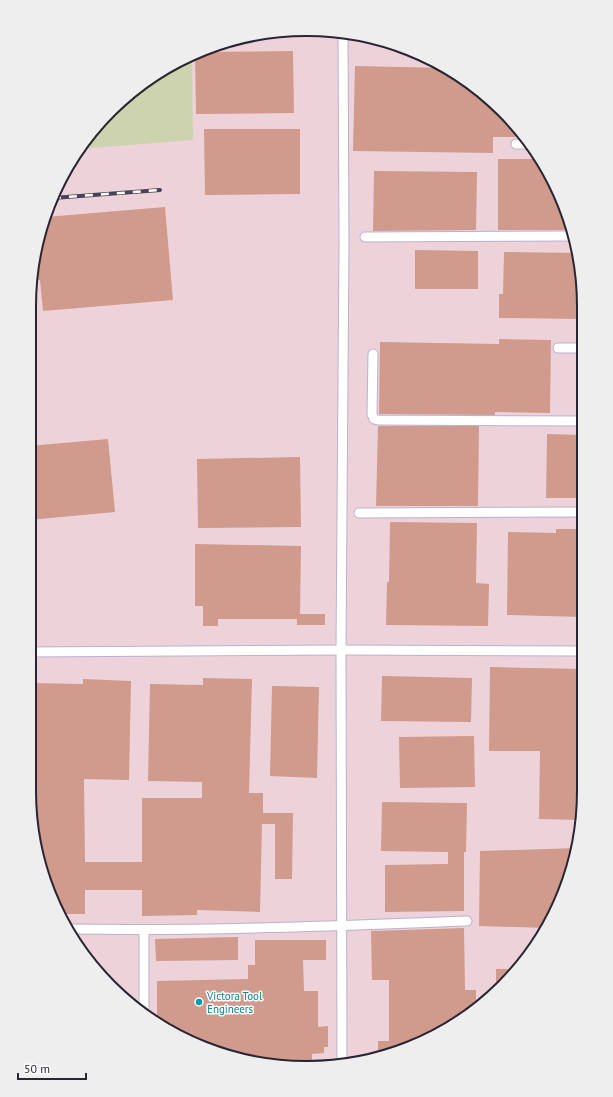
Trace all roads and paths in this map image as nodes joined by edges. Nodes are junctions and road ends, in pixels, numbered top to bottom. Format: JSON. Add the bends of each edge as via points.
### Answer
{"nodes":[{"id":1,"x":343,"y":38,"type":"edge"},
{"id":2,"x":516,"y":144,"type":"dead end"},
{"id":3,"x":522,"y":144,"type":"edge"},
{"id":4,"x":568,"y":236,"type":"edge"},
{"id":5,"x":365,"y":237,"type":"dead end"},
{"id":6,"x":558,"y":348,"type":"dead end"},
{"id":7,"x":577,"y":348,"type":"edge"},
{"id":8,"x":373,"y":354,"type":"dead end"},
{"id":9,"x":577,"y":421,"type":"edge"},
{"id":10,"x":577,"y":512,"type":"edge"},
{"id":11,"x":359,"y":513,"type":"dead end"},
{"id":12,"x":341,"y":650,"type":"junction"},
{"id":13,"x":577,"y":651,"type":"edge"},
{"id":14,"x":36,"y":652,"type":"edge"},
{"id":15,"x":467,"y":921,"type":"dead end"},
{"id":16,"x":342,"y":926,"type":"junction"},
{"id":17,"x":74,"y":929,"type":"edge"},
{"id":18,"x":144,"y":930,"type":"junction"},
{"id":19,"x":144,"y":1006,"type":"edge"},
{"id":20,"x":342,"y":1059,"type":"edge"}],
"edges":[{"from":1,"to":12,"type":"street"},
{"from":2,"to":3,"type":"street"},
{"from":4,"to":5,"type":"street"},
{"from":6,"to":7,"type":"street"},
{"from":8,"to":9,"type":"street","via":[[374,419]]},
{"from":10,"to":11,"type":"street"},
{"from":12,"to":13,"type":"street"},
{"from":12,"to":14,"type":"street"},
{"from":12,"to":16,"type":"street"},
{"from":15,"to":16,"type":"street"},
{"from":16,"to":18,"type":"street"},
{"from":16,"to":20,"type":"street"},
{"from":17,"to":18,"type":"street"},
{"from":18,"to":19,"type":"street"}]}
